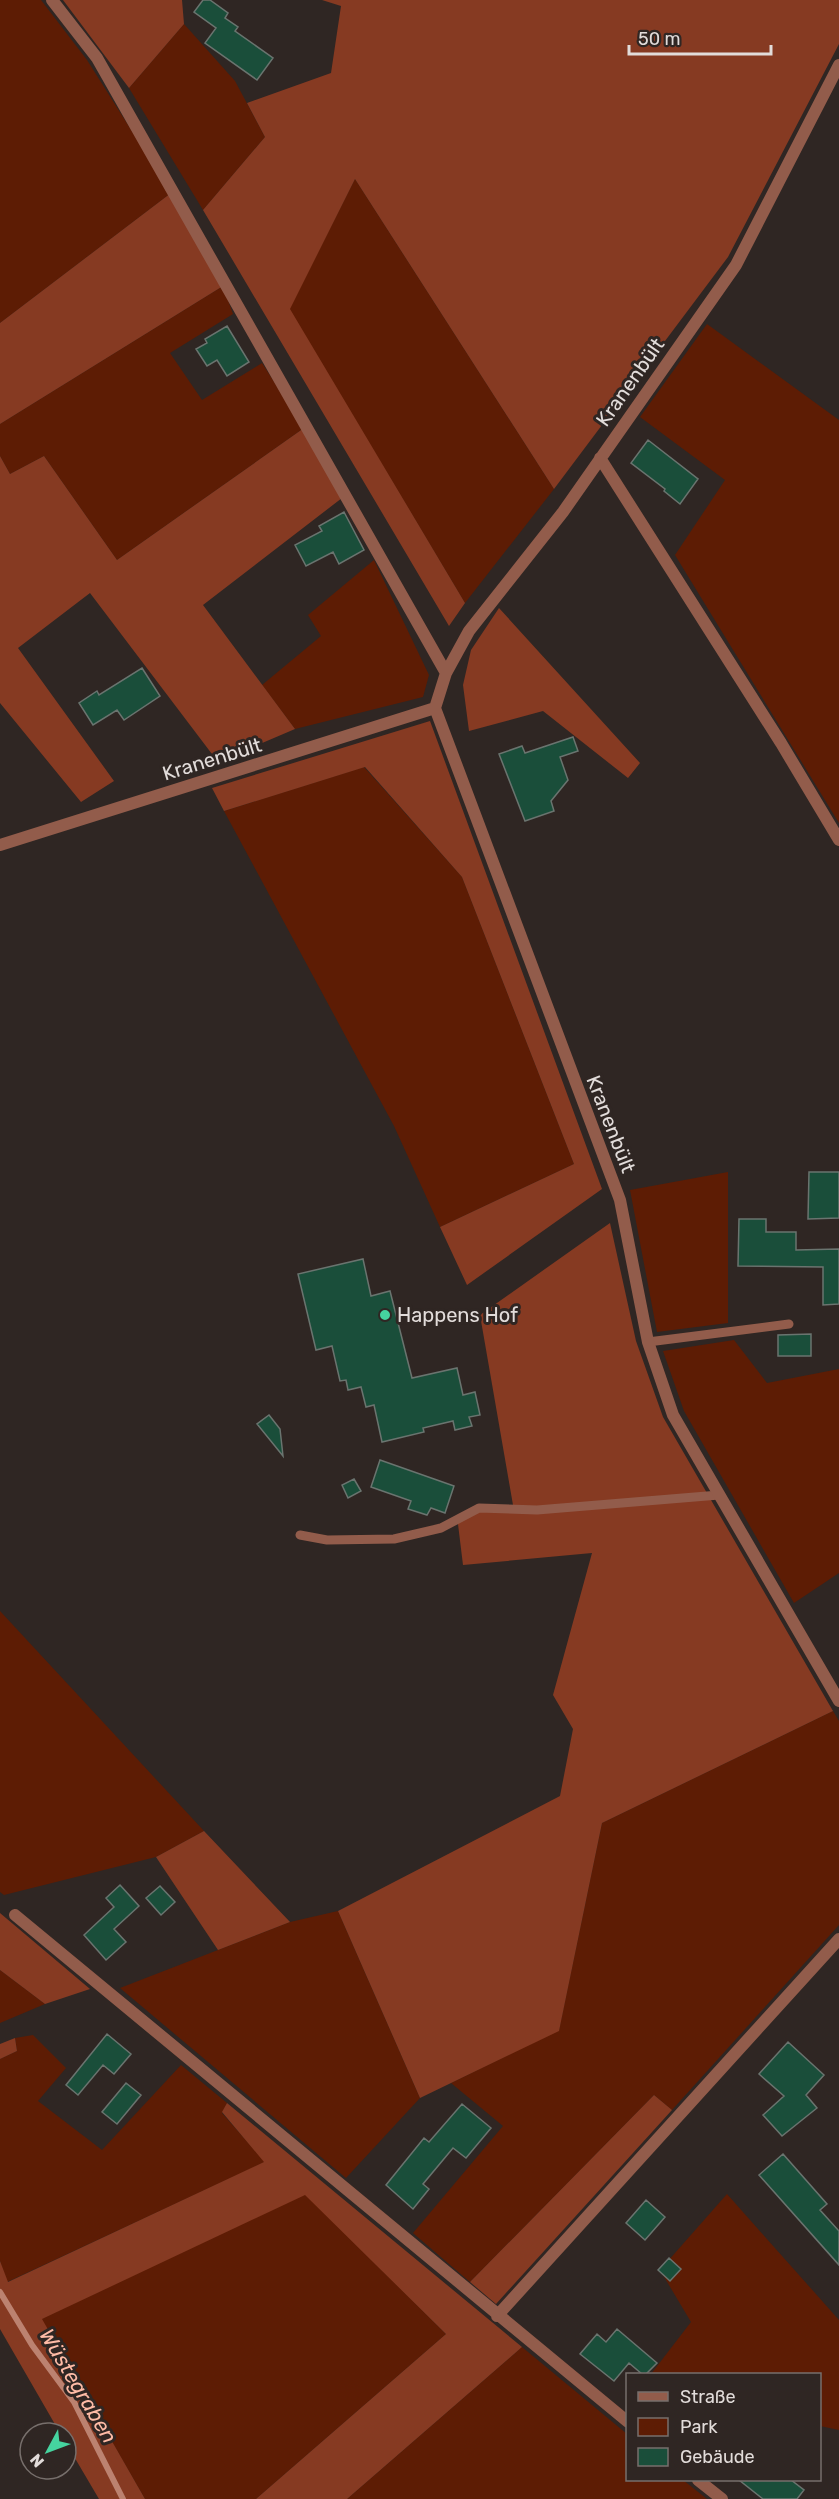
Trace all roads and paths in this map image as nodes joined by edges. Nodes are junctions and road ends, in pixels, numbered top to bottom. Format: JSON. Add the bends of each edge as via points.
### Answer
{"nodes":[{"id":1,"x":52,"y":0,"type":"edge"},
{"id":2,"x":839,"y":65,"type":"edge"},
{"id":3,"x":600,"y":458,"type":"junction"},
{"id":4,"x":446,"y":673,"type":"junction"},
{"id":5,"x":435,"y":708,"type":"junction"},
{"id":6,"x":839,"y":840,"type":"edge"},
{"id":7,"x":0,"y":845,"type":"edge"},
{"id":8,"x":789,"y":1324,"type":"dead end"},
{"id":9,"x":648,"y":1342,"type":"junction"},
{"id":10,"x":719,"y":1495,"type":"junction"},
{"id":11,"x":300,"y":1535,"type":"dead end"},
{"id":12,"x":839,"y":1701,"type":"edge"},
{"id":13,"x":15,"y":1915,"type":"dead end"},
{"id":14,"x":839,"y":1939,"type":"edge"},
{"id":15,"x":497,"y":2316,"type":"junction"},
{"id":16,"x":626,"y":2421,"type":"edge"},
{"id":17,"x":699,"y":2481,"type":"edge"},
{"id":18,"x":722,"y":2499,"type":"edge"}],
"edges":[{"from":1,"to":4,"type":"street","via":[[97,58]]},
{"from":2,"to":3,"type":"street","name":"Kranenbült","via":[[736,265]]},
{"from":3,"to":4,"type":"street","name":"Kranenbült","via":[[563,512],[469,631]]},
{"from":3,"to":6,"type":"street"},
{"from":4,"to":5,"type":"street","name":"Kranenbült"},
{"from":5,"to":7,"type":"street","name":"Kranenbült"},
{"from":5,"to":9,"type":"street","name":"Kranenbült","via":[[620,1200]]},
{"from":8,"to":9,"type":"lane"},
{"from":9,"to":10,"type":"street","name":"Kranenbült","via":[[673,1415]]},
{"from":10,"to":11,"type":"lane","via":[[537,1510],[479,1508],[441,1528],[394,1539],[327,1540]]},
{"from":10,"to":12,"type":"street","name":"Kranenbült"},
{"from":13,"to":15,"type":"street"},
{"from":14,"to":15,"type":"street"},
{"from":15,"to":16,"type":"street"},
{"from":17,"to":18,"type":"street"}]}
